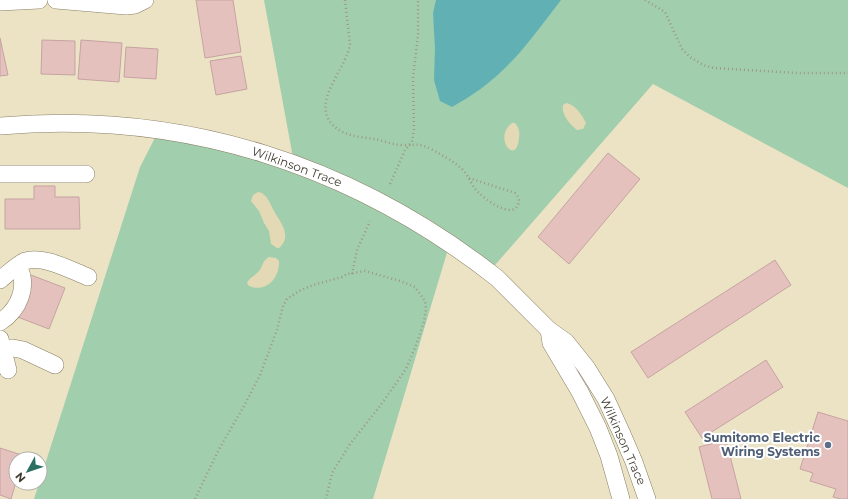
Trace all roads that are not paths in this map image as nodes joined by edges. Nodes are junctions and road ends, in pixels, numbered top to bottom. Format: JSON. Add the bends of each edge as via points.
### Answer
{"nodes":[{"id":1,"x":39,"y":0,"type":"edge"},
{"id":2,"x":56,"y":0,"type":"edge"},
{"id":3,"x":145,"y":0,"type":"edge"},
{"id":4,"x":0,"y":2,"type":"edge"},
{"id":5,"x":0,"y":126,"type":"edge"},
{"id":6,"x":0,"y":174,"type":"edge"},
{"id":7,"x":86,"y":174,"type":"dead end"},
{"id":8,"x":18,"y":266,"type":"junction"},
{"id":9,"x":88,"y":277,"type":"dead end"},
{"id":10,"x":0,"y":280,"type":"edge"},
{"id":11,"x":0,"y":322,"type":"edge"},
{"id":12,"x":549,"y":330,"type":"junction"},
{"id":13,"x":2,"y":345,"type":"edge"},
{"id":14,"x":55,"y":365,"type":"dead end"},
{"id":15,"x":8,"y":370,"type":"dead end"},
{"id":16,"x":621,"y":499,"type":"edge"},
{"id":17,"x":647,"y":499,"type":"edge"}],
"edges":[{"from":1,"to":4,"type":"street"},
{"from":2,"to":3,"type":"street","via":[[126,6],[136,5]]},
{"from":5,"to":12,"type":"street","name":"Wilkinson Trace","via":[[59,123],[132,127],[203,138],[294,163],[360,191],[450,244],[497,278]]},
{"from":6,"to":7,"type":"street"},
{"from":8,"to":9,"type":"street","via":[[34,259],[46,260]]},
{"from":8,"to":10,"type":"street"},
{"from":8,"to":11,"type":"street","via":[[22,272],[22,293],[15,309]]},
{"from":12,"to":16,"type":"street","name":"Wilkinson Trace","via":[[551,343],[598,428]]},
{"from":12,"to":17,"type":"street","name":"Wilkinson Trace","via":[[566,342],[586,367],[606,399],[634,462]]},
{"from":13,"to":14,"type":"street","via":[[22,350]]},
{"from":13,"to":15,"type":"street"}]}
